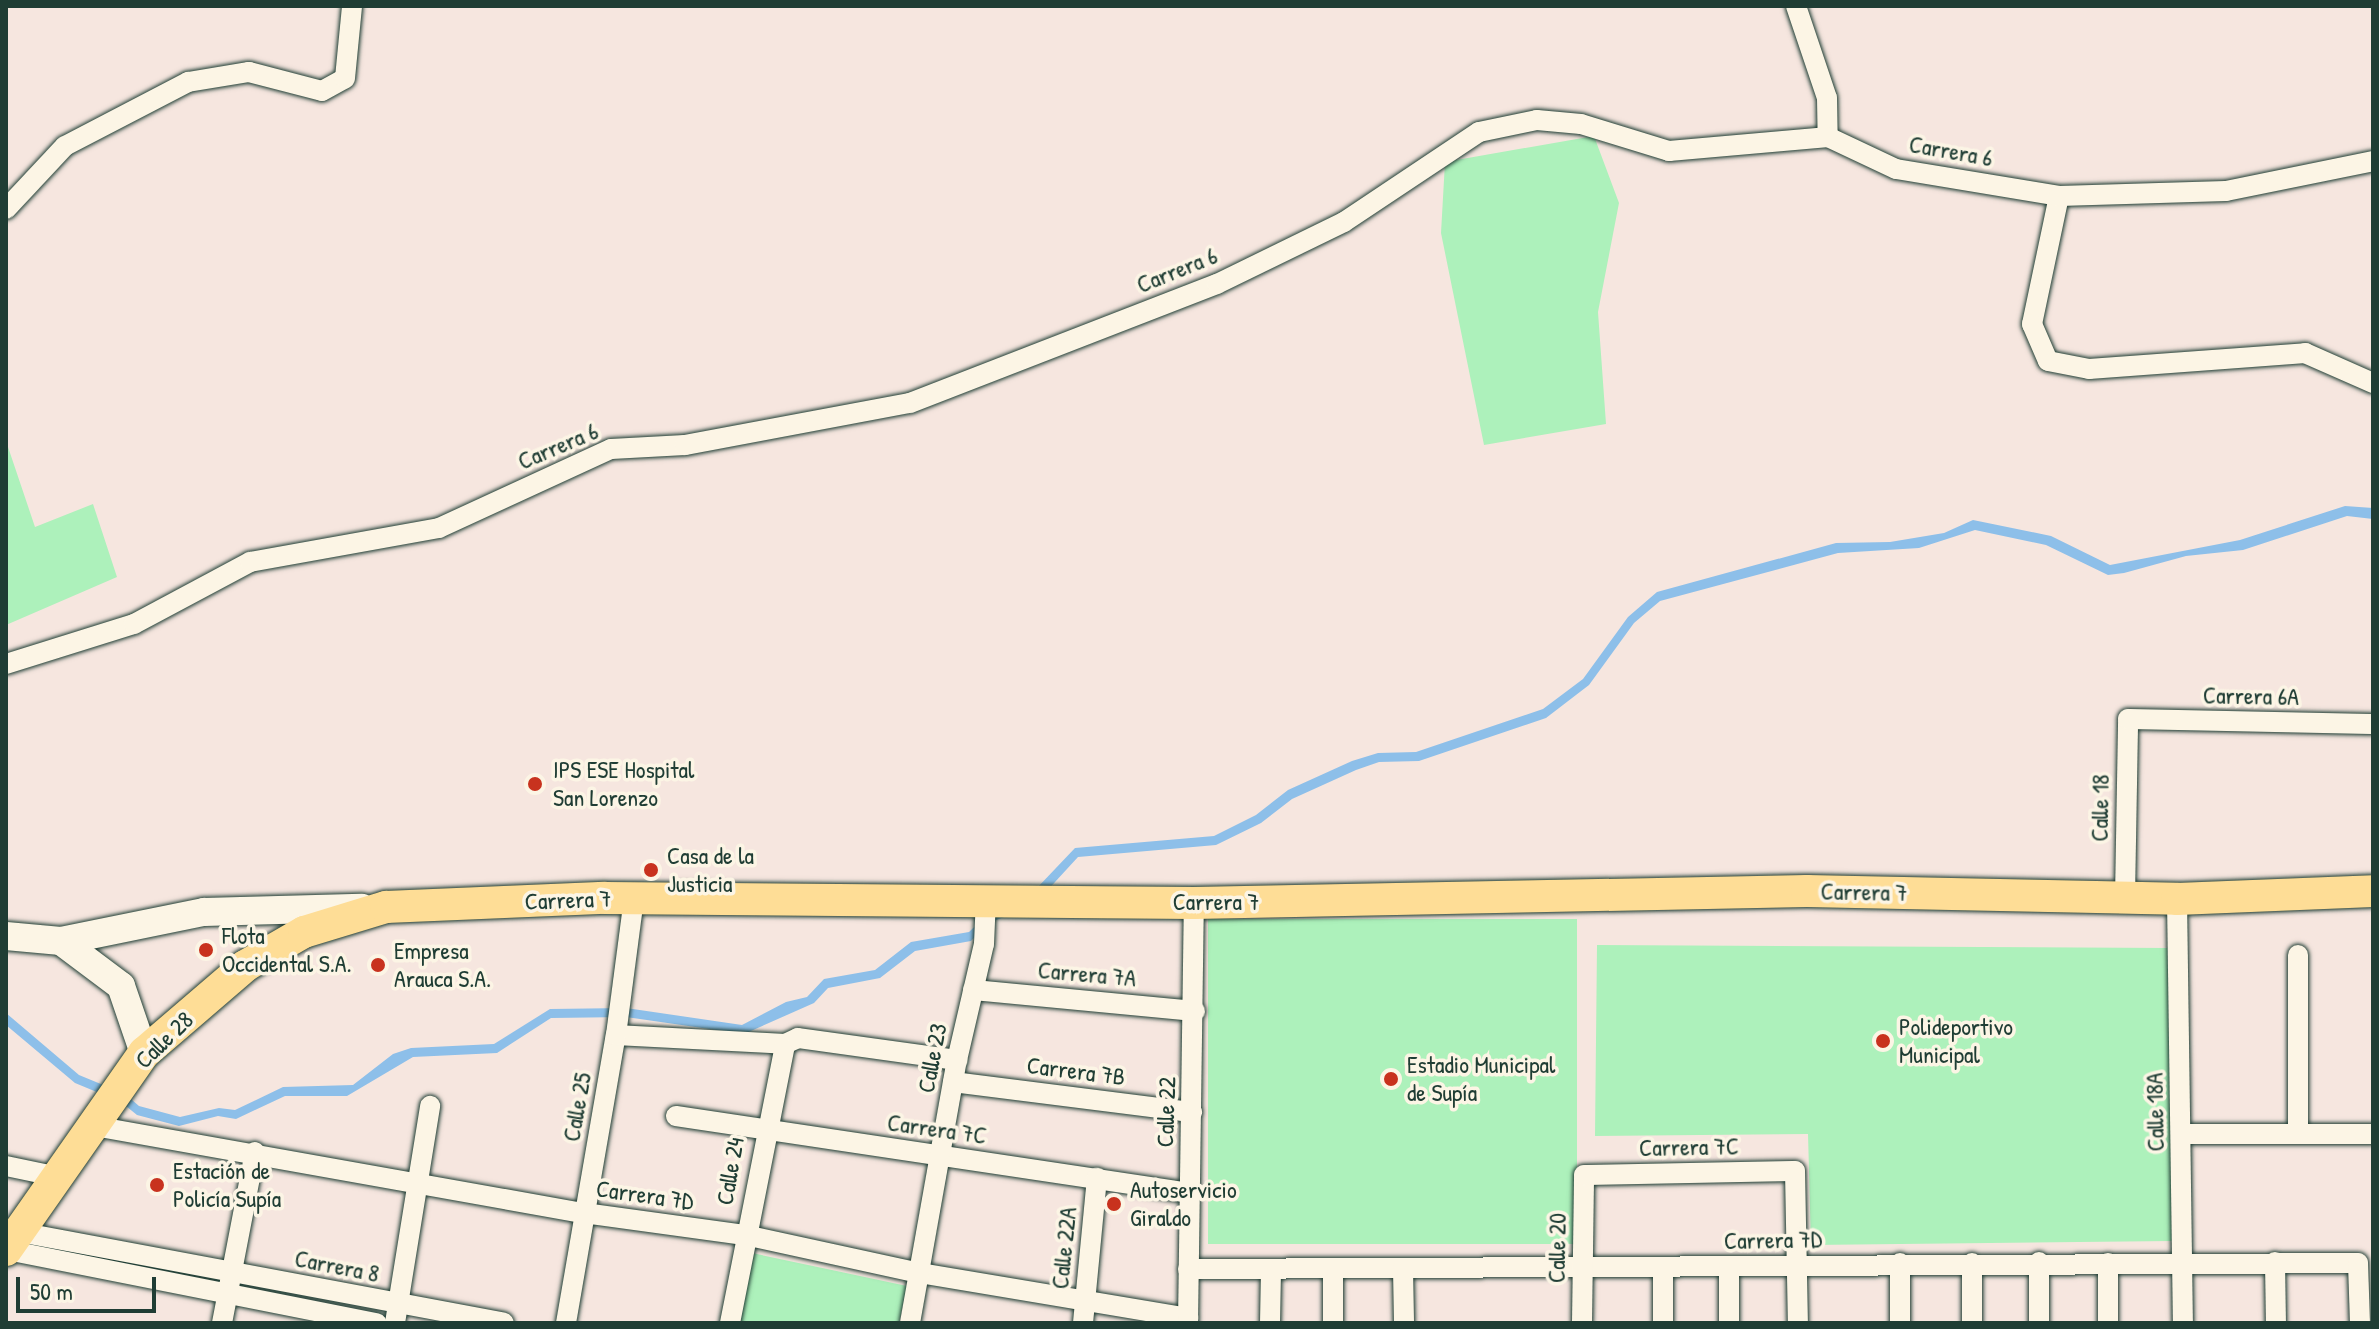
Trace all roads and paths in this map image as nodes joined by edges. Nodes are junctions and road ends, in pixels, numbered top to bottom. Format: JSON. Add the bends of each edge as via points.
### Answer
{"nodes":[{"id":1,"x":352,"y":6,"type":"edge"},
{"id":2,"x":1796,"y":6,"type":"edge"},
{"id":3,"x":1828,"y":137,"type":"junction"},
{"id":4,"x":2373,"y":161,"type":"edge"},
{"id":5,"x":2059,"y":196,"type":"junction"},
{"id":6,"x":6,"y":209,"type":"edge"},
{"id":7,"x":2373,"y":383,"type":"edge"},
{"id":8,"x":6,"y":664,"type":"edge"},
{"id":9,"x":2128,"y":719,"type":"joint"},
{"id":10,"x":2373,"y":724,"type":"edge"},
{"id":11,"x":2373,"y":891,"type":"edge"},
{"id":12,"x":2125,"y":898,"type":"junction"},
{"id":13,"x":634,"y":899,"type":"junction"},
{"id":14,"x":2177,"y":899,"type":"junction"},
{"id":15,"x":995,"y":903,"type":"junction"},
{"id":16,"x":1194,"y":903,"type":"junction"},
{"id":17,"x":386,"y":907,"type":"junction"},
{"id":18,"x":6,"y":936,"type":"edge"},
{"id":19,"x":61,"y":941,"type":"junction"},
{"id":20,"x":2298,"y":955,"type":"dead end"},
{"id":21,"x":973,"y":990,"type":"junction"},
{"id":22,"x":1195,"y":1011,"type":"junction"},
{"id":23,"x":616,"y":1031,"type":"junction"},
{"id":24,"x":792,"y":1041,"type":"junction"},
{"id":25,"x":957,"y":1060,"type":"junction"},
{"id":26,"x":136,"y":1065,"type":"junction"},
{"id":27,"x":953,"y":1082,"type":"junction"},
{"id":28,"x":430,"y":1106,"type":"dead end"},
{"id":29,"x":1192,"y":1112,"type":"junction"},
{"id":30,"x":676,"y":1116,"type":"dead end"},
{"id":31,"x":98,"y":1119,"type":"junction"},
{"id":32,"x":764,"y":1128,"type":"junction"},
{"id":33,"x":2181,"y":1134,"type":"junction"},
{"id":34,"x":2298,"y":1134,"type":"junction"},
{"id":35,"x":2373,"y":1134,"type":"edge"},
{"id":36,"x":255,"y":1152,"type":"junction"},
{"id":37,"x":940,"y":1156,"type":"junction"},
{"id":38,"x":6,"y":1166,"type":"edge"},
{"id":39,"x":1584,"y":1175,"type":"joint"},
{"id":40,"x":59,"y":1177,"type":"junction"},
{"id":41,"x":1097,"y":1178,"type":"junction"},
{"id":42,"x":420,"y":1185,"type":"junction"},
{"id":43,"x":1190,"y":1193,"type":"junction"},
{"id":44,"x":584,"y":1213,"type":"junction"},
{"id":45,"x":745,"y":1235,"type":"junction"},
{"id":46,"x":11,"y":1244,"type":"edge"},
{"id":47,"x":2183,"y":1261,"type":"junction"},
{"id":48,"x":2039,"y":1262,"type":"junction"},
{"id":49,"x":2275,"y":1262,"type":"junction"},
{"id":50,"x":1900,"y":1263,"type":"junction"},
{"id":51,"x":1972,"y":1263,"type":"junction"},
{"id":52,"x":2108,"y":1263,"type":"junction"},
{"id":53,"x":1729,"y":1267,"type":"junction"},
{"id":54,"x":1797,"y":1267,"type":"junction"},
{"id":55,"x":1663,"y":1268,"type":"junction"},
{"id":56,"x":1188,"y":1269,"type":"junction"},
{"id":57,"x":1403,"y":1269,"type":"junction"},
{"id":58,"x":1584,"y":1269,"type":"junction"},
{"id":59,"x":1333,"y":1270,"type":"junction"},
{"id":60,"x":1271,"y":1271,"type":"junction"},
{"id":61,"x":920,"y":1273,"type":"junction"},
{"id":62,"x":230,"y":1282,"type":"junction"},
{"id":63,"x":1084,"y":1313,"type":"edge"},
{"id":64,"x":396,"y":1314,"type":"edge"},
{"id":65,"x":1188,"y":1320,"type":"edge"},
{"id":66,"x":222,"y":1323,"type":"edge"},
{"id":67,"x":377,"y":1323,"type":"edge"},
{"id":68,"x":504,"y":1323,"type":"edge"},
{"id":69,"x":566,"y":1323,"type":"edge"},
{"id":70,"x":730,"y":1323,"type":"edge"},
{"id":71,"x":910,"y":1323,"type":"edge"},
{"id":72,"x":1270,"y":1323,"type":"edge"},
{"id":73,"x":1333,"y":1323,"type":"edge"},
{"id":74,"x":1404,"y":1323,"type":"edge"},
{"id":75,"x":1582,"y":1323,"type":"edge"},
{"id":76,"x":1663,"y":1323,"type":"edge"},
{"id":77,"x":1729,"y":1323,"type":"edge"},
{"id":78,"x":1798,"y":1323,"type":"edge"},
{"id":79,"x":1900,"y":1323,"type":"edge"},
{"id":80,"x":1972,"y":1323,"type":"edge"},
{"id":81,"x":2039,"y":1323,"type":"edge"},
{"id":82,"x":2108,"y":1323,"type":"edge"},
{"id":83,"x":2183,"y":1323,"type":"edge"},
{"id":84,"x":2276,"y":1323,"type":"edge"},
{"id":85,"x":2360,"y":1323,"type":"edge"}],
"edges":[{"from":1,"to":6,"type":"street","via":[[345,78],[322,91],[249,72],[188,82],[65,146]]},
{"from":2,"to":3,"type":"street","via":[[1827,98]]},
{"from":3,"to":5,"type":"street","name":"Carrera 6","via":[[1896,169]]},
{"from":3,"to":8,"type":"street","name":"Carrera 6","via":[[1669,151],[1581,124],[1537,120],[1479,132],[1344,222],[1217,284],[910,403],[685,445],[611,449],[439,528],[250,562],[134,624]]},
{"from":4,"to":5,"type":"street","name":"Carrera 6","via":[[2226,191]]},
{"from":5,"to":7,"type":"street","via":[[2032,324],[2048,361],[2089,369],[2305,353]]},
{"from":9,"to":10,"type":"street","name":"Carrera 6A"},
{"from":9,"to":12,"type":"street","name":"Calle 18"},
{"from":11,"to":14,"type":"main road","name":"Carrera 7"},
{"from":12,"to":14,"type":"main road","name":"Carrera 7"},
{"from":12,"to":16,"type":"main road","name":"Carrera 7","via":[[1807,891]]},
{"from":13,"to":15,"type":"main road","name":"Carrera 7"},
{"from":13,"to":17,"type":"main road","name":"Carrera 7"},
{"from":13,"to":23,"type":"street","name":"Calle 25"},
{"from":14,"to":33,"type":"street","name":"Calle 18A"},
{"from":15,"to":16,"type":"main road","name":"Carrera 7","via":[[1049,898]]},
{"from":15,"to":21,"type":"street","name":"Calle 23"},
{"from":16,"to":22,"type":"street","name":"Calle 22"},
{"from":17,"to":19,"type":"main road","name":"Carrera 7","via":[[204,912]]},
{"from":17,"to":26,"type":"main road","name":"Calle 28","via":[[304,932],[245,966]]},
{"from":18,"to":19,"type":"main road","name":"Carrera 7"},
{"from":19,"to":26,"type":"main road","via":[[121,986]]},
{"from":20,"to":34,"type":"street"},
{"from":21,"to":22,"type":"street","name":"Carrera 7A"},
{"from":21,"to":25,"type":"street","name":"Calle 23"},
{"from":22,"to":29,"type":"street","name":"Calle 22"},
{"from":23,"to":24,"type":"street"},
{"from":23,"to":44,"type":"street","name":"Calle 25"},
{"from":24,"to":25,"type":"street"},
{"from":24,"to":32,"type":"street","name":"Calle 24"},
{"from":25,"to":27,"type":"street","name":"Calle 23"},
{"from":26,"to":31,"type":"main road","name":"Calle 28"},
{"from":27,"to":29,"type":"street","name":"Carrera 7B"},
{"from":27,"to":37,"type":"street","name":"Calle 23"},
{"from":28,"to":42,"type":"street"},
{"from":29,"to":43,"type":"street","name":"Calle 22"},
{"from":30,"to":32,"type":"street","name":"Carrera 7C"},
{"from":31,"to":36,"type":"street","name":"Carrera 7D"},
{"from":31,"to":40,"type":"main road","name":"Calle 28"},
{"from":32,"to":37,"type":"street","name":"Carrera 7C"},
{"from":32,"to":45,"type":"street","name":"Calle 24"},
{"from":33,"to":34,"type":"street"},
{"from":33,"to":47,"type":"street","name":"Calle 18A"},
{"from":34,"to":35,"type":"street"},
{"from":36,"to":42,"type":"street","name":"Carrera 7D"},
{"from":36,"to":62,"type":"street"},
{"from":37,"to":41,"type":"street","name":"Carrera 7C"},
{"from":37,"to":61,"type":"street","name":"Calle 23"},
{"from":38,"to":40,"type":"street"},
{"from":39,"to":54,"type":"street","name":"Carrera 7C","via":[[1795,1171]]},
{"from":39,"to":58,"type":"street","name":"Calle 20"},
{"from":40,"to":46,"type":"main road","name":"Calle 28"},
{"from":41,"to":43,"type":"street","name":"Carrera 7C"},
{"from":41,"to":63,"type":"street","name":"Calle 22A"},
{"from":42,"to":44,"type":"street","name":"Carrera 7D"},
{"from":42,"to":64,"type":"street"},
{"from":43,"to":56,"type":"street","name":"Calle 22"},
{"from":44,"to":45,"type":"street","name":"Carrera 7D"},
{"from":44,"to":69,"type":"street","name":"Calle 25"},
{"from":45,"to":61,"type":"street","name":"Carrera 7D"},
{"from":45,"to":70,"type":"street","name":"Calle 24"},
{"from":46,"to":62,"type":"street","name":"Carrera 8"},
{"from":47,"to":49,"type":"street","name":"Carrera 7D"},
{"from":47,"to":52,"type":"street","name":"Carrera 7D"},
{"from":47,"to":83,"type":"street","name":"Calle 18A"},
{"from":48,"to":51,"type":"street","name":"Carrera 7D"},
{"from":48,"to":52,"type":"street","name":"Carrera 7D"},
{"from":48,"to":81,"type":"street"},
{"from":49,"to":84,"type":"street"},
{"from":49,"to":85,"type":"street","name":"Carrera 7D","via":[[2358,1263]]},
{"from":50,"to":51,"type":"street","name":"Carrera 7D"},
{"from":50,"to":54,"type":"street","name":"Carrera 7D"},
{"from":50,"to":79,"type":"street"},
{"from":51,"to":80,"type":"street"},
{"from":52,"to":82,"type":"street"},
{"from":53,"to":54,"type":"street","name":"Carrera 7D"},
{"from":53,"to":55,"type":"street","name":"Carrera 7D"},
{"from":53,"to":77,"type":"street"},
{"from":54,"to":78,"type":"street"},
{"from":55,"to":58,"type":"street","name":"Carrera 7D"},
{"from":55,"to":76,"type":"street"},
{"from":56,"to":60,"type":"street","name":"Carrera 7D"},
{"from":56,"to":65,"type":"street","name":"Calle 22"},
{"from":57,"to":58,"type":"street","name":"Carrera 7D"},
{"from":57,"to":59,"type":"street","name":"Carrera 7D"},
{"from":57,"to":74,"type":"street"},
{"from":58,"to":75,"type":"street","name":"Calle 20"},
{"from":59,"to":60,"type":"street","name":"Carrera 7D"},
{"from":59,"to":73,"type":"street"},
{"from":60,"to":72,"type":"street"},
{"from":61,"to":63,"type":"street","name":"Carrera 7D"},
{"from":61,"to":71,"type":"street","name":"Calle 23"},
{"from":62,"to":64,"type":"street","name":"Carrera 8"},
{"from":62,"to":66,"type":"street"},
{"from":62,"to":67,"type":"street","name":"Carrera 8"},
{"from":63,"to":65,"type":"street","name":"Carrera 7D"},
{"from":64,"to":68,"type":"street","name":"Carrera 8"}]}
